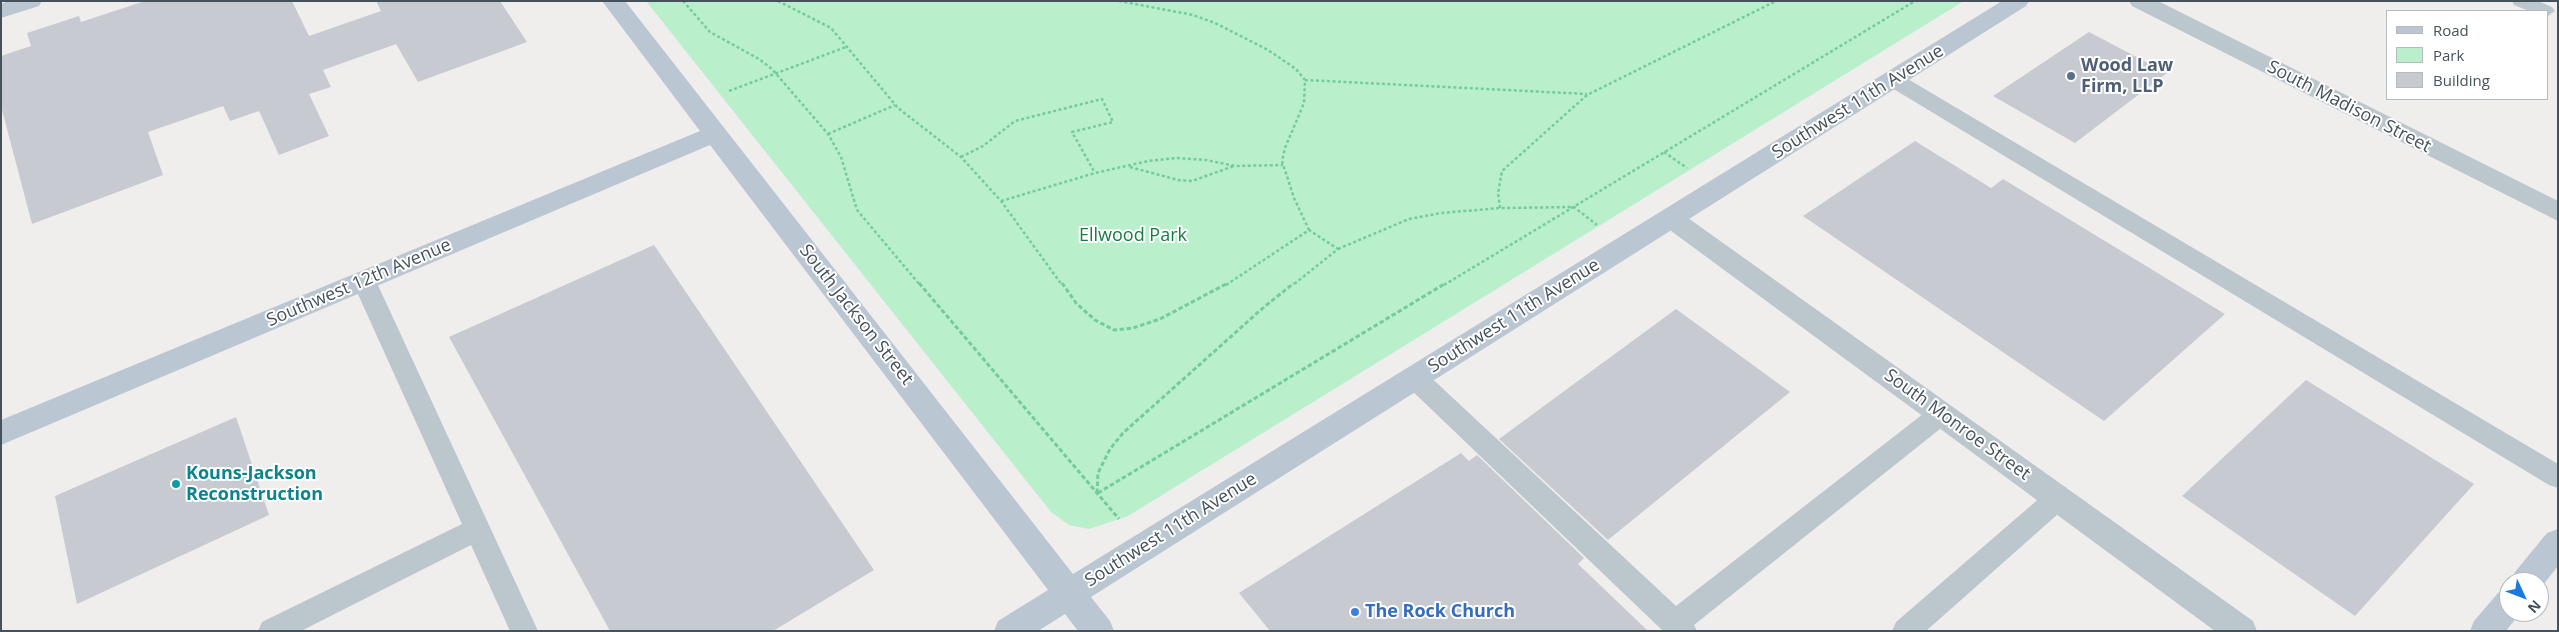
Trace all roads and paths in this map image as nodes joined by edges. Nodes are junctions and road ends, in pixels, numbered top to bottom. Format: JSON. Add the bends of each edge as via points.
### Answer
{"nodes":[{"id":1,"x":31,"y":1,"type":"edge"},
{"id":2,"x":612,"y":1,"type":"edge"},
{"id":3,"x":683,"y":1,"type":"edge"},
{"id":4,"x":778,"y":1,"type":"edge"},
{"id":5,"x":1119,"y":1,"type":"edge"},
{"id":6,"x":1776,"y":1,"type":"edge"},
{"id":7,"x":1915,"y":1,"type":"edge"},
{"id":8,"x":2018,"y":1,"type":"edge"},
{"id":9,"x":2140,"y":1,"type":"edge"},
{"id":10,"x":2522,"y":1,"type":"edge"},
{"id":11,"x":2542,"y":10,"type":"edge"},
{"id":12,"x":1,"y":11,"type":"edge"},
{"id":13,"x":846,"y":47,"type":"junction"},
{"id":14,"x":776,"y":73,"type":"junction"},
{"id":15,"x":1305,"y":80,"type":"junction"},
{"id":16,"x":1894,"y":80,"type":"junction"},
{"id":17,"x":729,"y":91,"type":"dead end"},
{"id":18,"x":1588,"y":94,"type":"junction"},
{"id":19,"x":895,"y":105,"type":"junction"},
{"id":20,"x":716,"y":133,"type":"junction"},
{"id":21,"x":828,"y":134,"type":"junction"},
{"id":22,"x":1664,"y":152,"type":"junction"},
{"id":23,"x":961,"y":157,"type":"junction"},
{"id":24,"x":1284,"y":165,"type":"junction"},
{"id":25,"x":1128,"y":166,"type":"junction"},
{"id":26,"x":1235,"y":166,"type":"junction"},
{"id":27,"x":1689,"y":170,"type":"dead end"},
{"id":28,"x":1095,"y":174,"type":"junction"},
{"id":29,"x":1002,"y":201,"type":"junction"},
{"id":30,"x":1574,"y":207,"type":"junction"},
{"id":31,"x":1500,"y":208,"type":"junction"},
{"id":32,"x":2558,"y":212,"type":"edge"},
{"id":33,"x":1672,"y":219,"type":"junction"},
{"id":34,"x":1600,"y":226,"type":"dead end"},
{"id":35,"x":1309,"y":230,"type":"junction"},
{"id":36,"x":1338,"y":249,"type":"junction"},
{"id":37,"x":364,"y":281,"type":"junction"},
{"id":38,"x":1415,"y":378,"type":"junction"},
{"id":39,"x":1941,"y":414,"type":"junction"},
{"id":40,"x":1,"y":433,"type":"edge"},
{"id":41,"x":2558,"y":477,"type":"edge"},
{"id":42,"x":1097,"y":493,"type":"junction"},
{"id":43,"x":2058,"y":498,"type":"junction"},
{"id":44,"x":1119,"y":519,"type":"dead end"},
{"id":45,"x":478,"y":528,"type":"junction"},
{"id":46,"x":2558,"y":542,"type":"edge"},
{"id":47,"x":2534,"y":572,"type":"edge"},
{"id":48,"x":1069,"y":594,"type":"junction"},
{"id":49,"x":2499,"y":615,"type":"edge"},
{"id":50,"x":1679,"y":627,"type":"edge"},
{"id":51,"x":272,"y":631,"type":"edge"},
{"id":52,"x":524,"y":631,"type":"edge"},
{"id":53,"x":1010,"y":631,"type":"edge"},
{"id":54,"x":1098,"y":631,"type":"edge"},
{"id":55,"x":1906,"y":631,"type":"edge"},
{"id":56,"x":2241,"y":631,"type":"edge"},
{"id":57,"x":2486,"y":631,"type":"edge"}],
"edges":[{"from":1,"to":12,"type":"street"},
{"from":2,"to":20,"type":"street","name":"South Jackson Street"},
{"from":3,"to":14,"type":"path","via":[[710,32],[759,59]]},
{"from":4,"to":13,"type":"path","via":[[831,28]]},
{"from":5,"to":15,"type":"path","via":[[1193,15],[1215,23],[1268,50],[1296,69]]},
{"from":6,"to":18,"type":"path"},
{"from":7,"to":22,"type":"path"},
{"from":8,"to":16,"type":"street","name":"Southwest 11th Avenue"},
{"from":9,"to":32,"type":"street","name":"South Madison Street"},
{"from":10,"to":11,"type":"lane"},
{"from":13,"to":14,"type":"path"},
{"from":13,"to":19,"type":"path"},
{"from":14,"to":17,"type":"path"},
{"from":14,"to":21,"type":"path"},
{"from":15,"to":18,"type":"path"},
{"from":15,"to":24,"type":"path","via":[[1304,103],[1286,148]]},
{"from":16,"to":33,"type":"street","name":"Southwest 11th Avenue"},
{"from":16,"to":41,"type":"lane"},
{"from":18,"to":31,"type":"path","via":[[1502,171],[1498,192]]},
{"from":19,"to":21,"type":"path"},
{"from":19,"to":23,"type":"path"},
{"from":20,"to":37,"type":"street","name":"Southwest 12th Avenue"},
{"from":20,"to":48,"type":"street","name":"South Jackson Street"},
{"from":21,"to":42,"type":"path","via":[[841,157],[857,210]]},
{"from":22,"to":27,"type":"path"},
{"from":22,"to":30,"type":"path"},
{"from":23,"to":28,"type":"path","via":[[983,146],[1015,121],[1102,99],[1113,122],[1072,132]]},
{"from":23,"to":29,"type":"path"},
{"from":24,"to":26,"type":"path"},
{"from":24,"to":35,"type":"path","via":[[1294,198]]},
{"from":25,"to":26,"type":"path","via":[[1176,158]]},
{"from":25,"to":26,"type":"path","via":[[1192,181]]},
{"from":25,"to":28,"type":"path"},
{"from":28,"to":29,"type":"path"},
{"from":29,"to":35,"type":"path","via":[[1076,303],[1095,320],[1114,330],[1160,319],[1221,288]]},
{"from":30,"to":31,"type":"path"},
{"from":30,"to":34,"type":"path"},
{"from":30,"to":42,"type":"path"},
{"from":31,"to":36,"type":"path","via":[[1409,219]]},
{"from":33,"to":38,"type":"street","name":"Southwest 11th Avenue"},
{"from":33,"to":39,"type":"street","name":"South Monroe Street"},
{"from":35,"to":36,"type":"path"},
{"from":36,"to":42,"type":"path","via":[[1264,307],[1123,433],[1110,449],[1098,473]]},
{"from":37,"to":40,"type":"street","name":"Southwest 12th Avenue"},
{"from":37,"to":45,"type":"lane"},
{"from":38,"to":48,"type":"street","name":"Southwest 11th Avenue"},
{"from":38,"to":50,"type":"lane"},
{"from":39,"to":43,"type":"street","name":"South Monroe Street"},
{"from":39,"to":50,"type":"lane"},
{"from":42,"to":44,"type":"path"},
{"from":43,"to":55,"type":"lane"},
{"from":43,"to":56,"type":"street","name":"South Monroe Street"},
{"from":45,"to":51,"type":"lane"},
{"from":45,"to":52,"type":"lane"},
{"from":46,"to":47,"type":"street"},
{"from":48,"to":53,"type":"street","name":"Southwest 11th Avenue"},
{"from":48,"to":54,"type":"street","name":"South Jackson Street"},
{"from":49,"to":57,"type":"street"}]}
